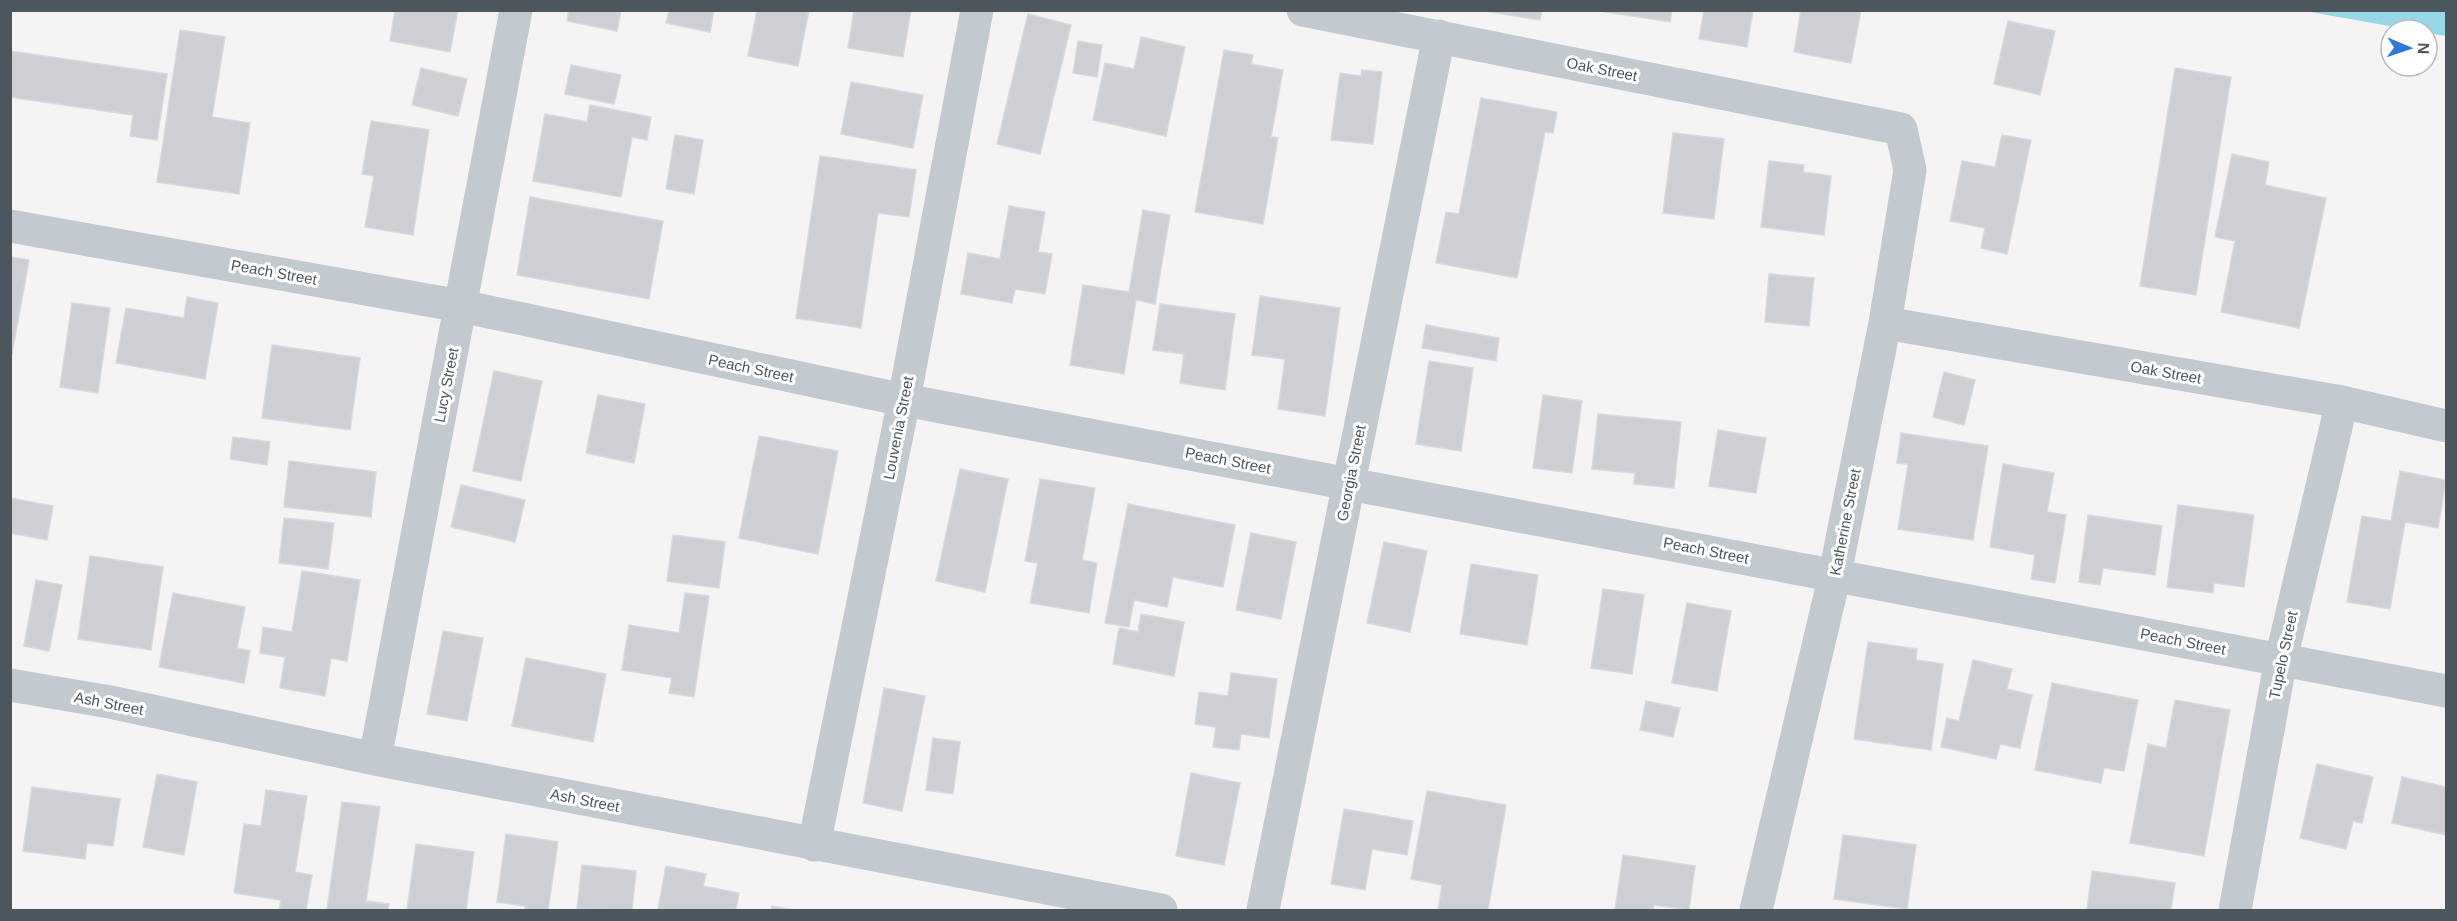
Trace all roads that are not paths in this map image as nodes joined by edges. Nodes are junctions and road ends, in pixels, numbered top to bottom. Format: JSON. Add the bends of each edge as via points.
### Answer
{"nodes":[{"id":1,"x":516,"y":10,"type":"edge"},
{"id":2,"x":977,"y":10,"type":"edge"},
{"id":3,"x":1303,"y":10,"type":"edge"},
{"id":4,"x":1439,"y":36,"type":"junction"},
{"id":5,"x":1901,"y":129,"type":"joint"},
{"id":6,"x":10,"y":226,"type":"edge"},
{"id":7,"x":461,"y":306,"type":"junction"},
{"id":8,"x":1885,"y":323,"type":"junction"},
{"id":9,"x":904,"y":400,"type":"junction"},
{"id":10,"x":2342,"y":402,"type":"junction"},
{"id":11,"x":2446,"y":426,"type":"edge"},
{"id":12,"x":1349,"y":482,"type":"junction"},
{"id":13,"x":1835,"y":574,"type":"junction"},
{"id":14,"x":2281,"y":659,"type":"junction"},
{"id":15,"x":10,"y":685,"type":"edge"},
{"id":16,"x":2446,"y":691,"type":"edge"},
{"id":17,"x":375,"y":759,"type":"junction"},
{"id":18,"x":814,"y":845,"type":"junction"},
{"id":19,"x":1161,"y":910,"type":"edge"},
{"id":20,"x":1263,"y":910,"type":"edge"},
{"id":21,"x":1756,"y":910,"type":"edge"},
{"id":22,"x":2235,"y":910,"type":"edge"}],
"edges":[{"from":1,"to":7,"type":"street","name":"Lucy Street"},
{"from":2,"to":9,"type":"street","name":"Louvenia Street"},
{"from":3,"to":4,"type":"street","name":"Oak Street"},
{"from":4,"to":5,"type":"street","name":"Oak Street"},
{"from":4,"to":12,"type":"street","name":"Georgia Street"},
{"from":5,"to":8,"type":"street","name":"Katherine Street","via":[[1910,170]]},
{"from":6,"to":7,"type":"street","name":"Peach Street"},
{"from":7,"to":9,"type":"street","name":"Peach Street"},
{"from":7,"to":17,"type":"street","name":"Lucy Street"},
{"from":8,"to":10,"type":"street","name":"Oak Street"},
{"from":8,"to":13,"type":"street","name":"Katherine Street"},
{"from":9,"to":12,"type":"street","name":"Peach Street"},
{"from":9,"to":18,"type":"street","name":"Louvenia Street"},
{"from":10,"to":11,"type":"street","name":"Oak Street"},
{"from":10,"to":14,"type":"street","name":"Tupelo Street"},
{"from":12,"to":13,"type":"street","name":"Peach Street"},
{"from":12,"to":20,"type":"street","name":"Georgia Street"},
{"from":13,"to":14,"type":"street","name":"Peach Street"},
{"from":13,"to":21,"type":"street","name":"Katherine Street"},
{"from":14,"to":16,"type":"street","name":"Peach Street"},
{"from":14,"to":22,"type":"street","name":"Tupelo Street"},
{"from":15,"to":17,"type":"street","name":"Ash Street","via":[[110,702]]},
{"from":17,"to":18,"type":"street","name":"Ash Street"},
{"from":18,"to":19,"type":"street","name":"Ash Street"}]}
